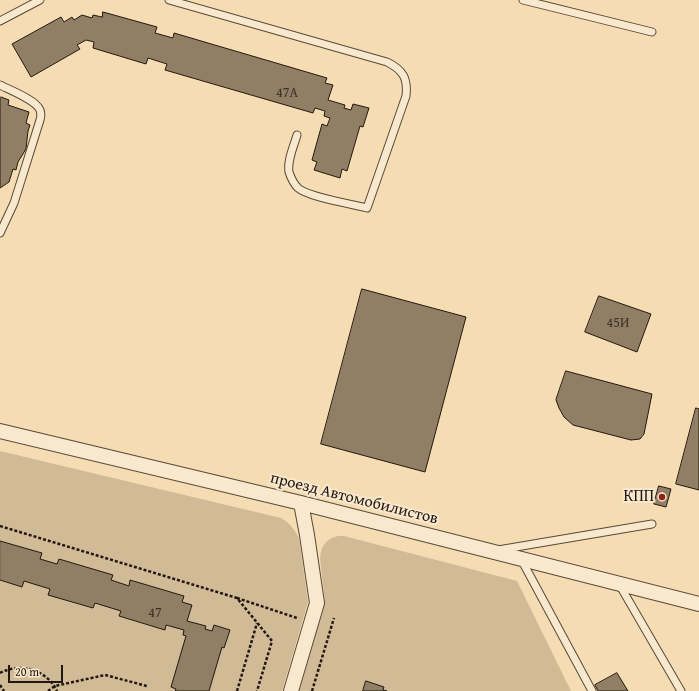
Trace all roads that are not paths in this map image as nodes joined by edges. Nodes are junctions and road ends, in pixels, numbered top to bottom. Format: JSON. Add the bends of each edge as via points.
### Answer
{"nodes":[{"id":1,"x":40,"y":0,"type":"edge"},
{"id":2,"x":169,"y":0,"type":"edge"},
{"id":3,"x":523,"y":0,"type":"edge"},
{"id":4,"x":0,"y":21,"type":"edge"},
{"id":5,"x":652,"y":32,"type":"dead end"},
{"id":6,"x":0,"y":85,"type":"edge"},
{"id":7,"x":297,"y":136,"type":"dead end"},
{"id":8,"x":0,"y":233,"type":"edge"},
{"id":9,"x":0,"y":431,"type":"edge"},
{"id":10,"x":302,"y":503,"type":"junction"},
{"id":11,"x":652,"y":524,"type":"dead end"},
{"id":12,"x":490,"y":551,"type":"junction"},
{"id":13,"x":520,"y":559,"type":"junction"},
{"id":14,"x":618,"y":583,"type":"junction"},
{"id":15,"x":699,"y":604,"type":"edge"},
{"id":16,"x":291,"y":691,"type":"edge"},
{"id":17,"x":592,"y":691,"type":"edge"},
{"id":18,"x":680,"y":691,"type":"edge"}],
"edges":[{"from":1,"to":4,"type":"lane"},
{"from":2,"to":7,"type":"lane","via":[[388,62],[404,75],[407,85],[406,96],[367,208],[308,194],[299,189],[292,181],[289,171]]},
{"from":3,"to":5,"type":"lane"},
{"from":6,"to":8,"type":"lane","via":[[30,100],[40,109],[41,114],[14,203]]},
{"from":9,"to":10,"type":"street","name":"проезд Автомобилистов"},
{"from":10,"to":12,"type":"street","name":"проезд Автомобилистов"},
{"from":10,"to":16,"type":"street","via":[[317,603]]},
{"from":11,"to":12,"type":"lane"},
{"from":12,"to":13,"type":"street","name":"проезд Автомобилистов"},
{"from":13,"to":14,"type":"street","name":"проезд Автомобилистов"},
{"from":13,"to":17,"type":"lane"},
{"from":14,"to":15,"type":"street","name":"проезд Автомобилистов"},
{"from":14,"to":18,"type":"lane"}]}
